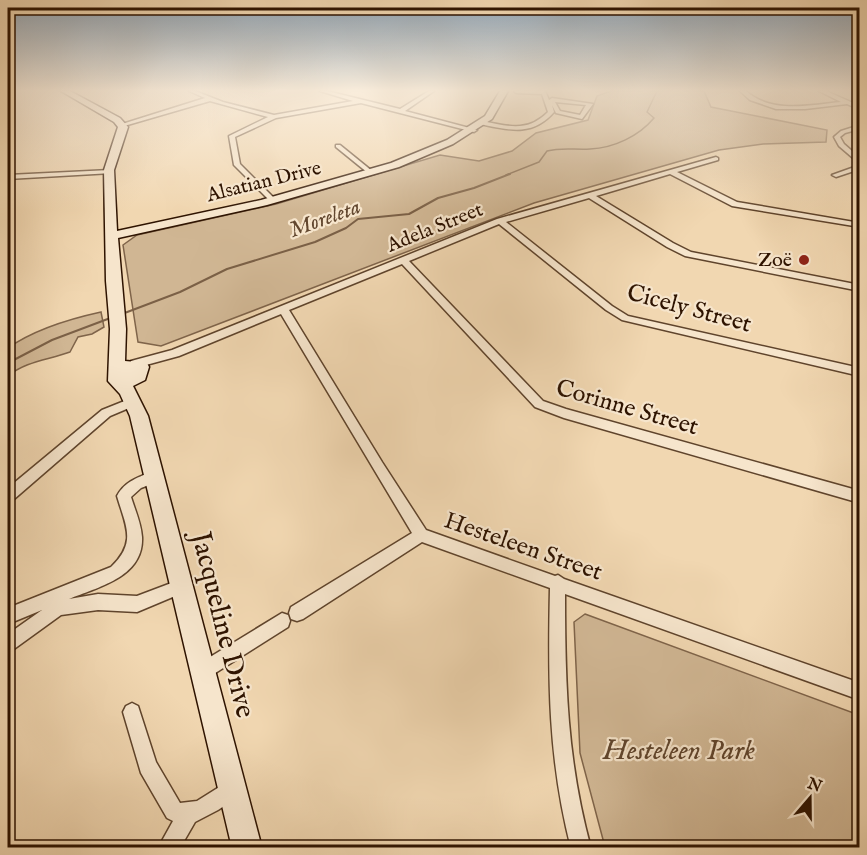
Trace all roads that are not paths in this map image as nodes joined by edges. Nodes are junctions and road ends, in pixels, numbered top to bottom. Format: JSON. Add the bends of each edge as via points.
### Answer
{"nodes":[{"id":1,"x":122,"y":131,"type":"edge"},
{"id":2,"x":240,"y":131,"type":"edge"},
{"id":3,"x":470,"y":131,"type":"edge"},
{"id":4,"x":849,"y":131,"type":"edge"},
{"id":5,"x":338,"y":146,"type":"dead end"},
{"id":6,"x":716,"y":159,"type":"dead end"},
{"id":7,"x":860,"y":162,"type":"edge"},
{"id":8,"x":860,"y":167,"type":"edge"},
{"id":9,"x":110,"y":172,"type":"junction"},
{"id":10,"x":370,"y":172,"type":"junction"},
{"id":11,"x":671,"y":172,"type":"junction"},
{"id":12,"x":836,"y":175,"type":"dead end"},
{"id":13,"x":8,"y":177,"type":"edge"},
{"id":14,"x":590,"y":195,"type":"junction"},
{"id":15,"x":272,"y":201,"type":"junction"},
{"id":16,"x":500,"y":222,"type":"junction"},
{"id":17,"x":860,"y":225,"type":"edge"},
{"id":18,"x":111,"y":236,"type":"junction"},
{"id":19,"x":403,"y":260,"type":"junction"},
{"id":20,"x":860,"y":288,"type":"edge"},
{"id":21,"x":283,"y":309,"type":"junction"},
{"id":22,"x":118,"y":326,"type":"junction"},
{"id":23,"x":137,"y":370,"type":"junction"},
{"id":24,"x":860,"y":372,"type":"edge"},
{"id":25,"x":117,"y":377,"type":"junction"},
{"id":26,"x":136,"y":409,"type":"junction"},
{"id":27,"x":154,"y":477,"type":"junction"},
{"id":28,"x":8,"y":496,"type":"edge"},
{"id":29,"x":860,"y":496,"type":"edge"},
{"id":30,"x":421,"y":535,"type":"junction"},
{"id":31,"x":558,"y":582,"type":"junction"},
{"id":32,"x":182,"y":586,"type":"junction"},
{"id":33,"x":297,"y":613,"type":"dead end"},
{"id":34,"x":8,"y":616,"type":"edge"},
{"id":35,"x":282,"y":621,"type":"dead end"},
{"id":36,"x":8,"y":643,"type":"edge"},
{"id":37,"x":203,"y":670,"type":"junction"},
{"id":38,"x":860,"y":692,"type":"edge"},
{"id":39,"x":132,"y":712,"type":"dead end"},
{"id":40,"x":232,"y":789,"type":"junction"},
{"id":41,"x":188,"y":815,"type":"junction"},
{"id":42,"x":168,"y":848,"type":"edge"},
{"id":43,"x":247,"y":848,"type":"edge"},
{"id":44,"x":581,"y":848,"type":"edge"}],
"edges":[{"from":1,"to":9,"type":"street","name":"Jacqueline Drive"},
{"from":2,"to":15,"type":"street","via":[[231,140],[237,165]]},
{"from":3,"to":10,"type":"street","name":"Alsatian Drive","via":[[410,161]]},
{"from":4,"to":7,"type":"street","via":[[838,135],[838,141]]},
{"from":5,"to":10,"type":"street"},
{"from":6,"to":11,"type":"street","name":"Adela Street"},
{"from":8,"to":12,"type":"street"},
{"from":9,"to":13,"type":"street"},
{"from":9,"to":18,"type":"street","name":"Jacqueline Drive"},
{"from":10,"to":15,"type":"street","name":"Alsatian Drive"},
{"from":11,"to":14,"type":"street","name":"Adela Street"},
{"from":11,"to":17,"type":"street","via":[[735,204]]},
{"from":14,"to":16,"type":"street","name":"Adela Street"},
{"from":14,"to":20,"type":"street","via":[[688,254]]},
{"from":15,"to":18,"type":"street","name":"Alsatian Drive"},
{"from":16,"to":19,"type":"street","name":"Adela Street"},
{"from":16,"to":24,"type":"street","name":"Cicely Street","via":[[625,318]]},
{"from":18,"to":22,"type":"street","name":"Jacqueline Drive"},
{"from":19,"to":21,"type":"street","name":"Adela Street"},
{"from":19,"to":29,"type":"street","name":"Corinne Street","via":[[539,404]]},
{"from":21,"to":23,"type":"street","name":"Adela Street"},
{"from":21,"to":30,"type":"street","name":"Hesteleen Street"},
{"from":22,"to":23,"type":"street","name":"Jacqueline Drive"},
{"from":22,"to":25,"type":"street","name":"Jacqueline Drive"},
{"from":23,"to":25,"type":"street","via":[[132,381]]},
{"from":23,"to":26,"type":"street","name":"Jacqueline Drive"},
{"from":25,"to":26,"type":"street","name":"Jacqueline Drive"},
{"from":26,"to":27,"type":"street","name":"Jacqueline Drive"},
{"from":26,"to":28,"type":"street","via":[[106,413]]},
{"from":27,"to":32,"type":"street","name":"Jacqueline Drive"},
{"from":27,"to":34,"type":"street","via":[[125,492],[136,538],[125,564],[116,572]]},
{"from":30,"to":31,"type":"street","name":"Hesteleen Street"},
{"from":30,"to":33,"type":"street"},
{"from":31,"to":38,"type":"street","name":"Hesteleen Street"},
{"from":31,"to":44,"type":"street","via":[[560,751],[569,809]]},
{"from":32,"to":36,"type":"street","via":[[137,604],[98,602],[58,608]]},
{"from":32,"to":37,"type":"street","name":"Jacqueline Drive"},
{"from":35,"to":37,"type":"street"},
{"from":37,"to":40,"type":"street","name":"Jacqueline Drive"},
{"from":39,"to":41,"type":"street","via":[[148,765],[161,790],[174,811]]},
{"from":40,"to":41,"type":"street"},
{"from":40,"to":43,"type":"street","name":"Jacqueline Drive"},
{"from":41,"to":42,"type":"street"}]}
